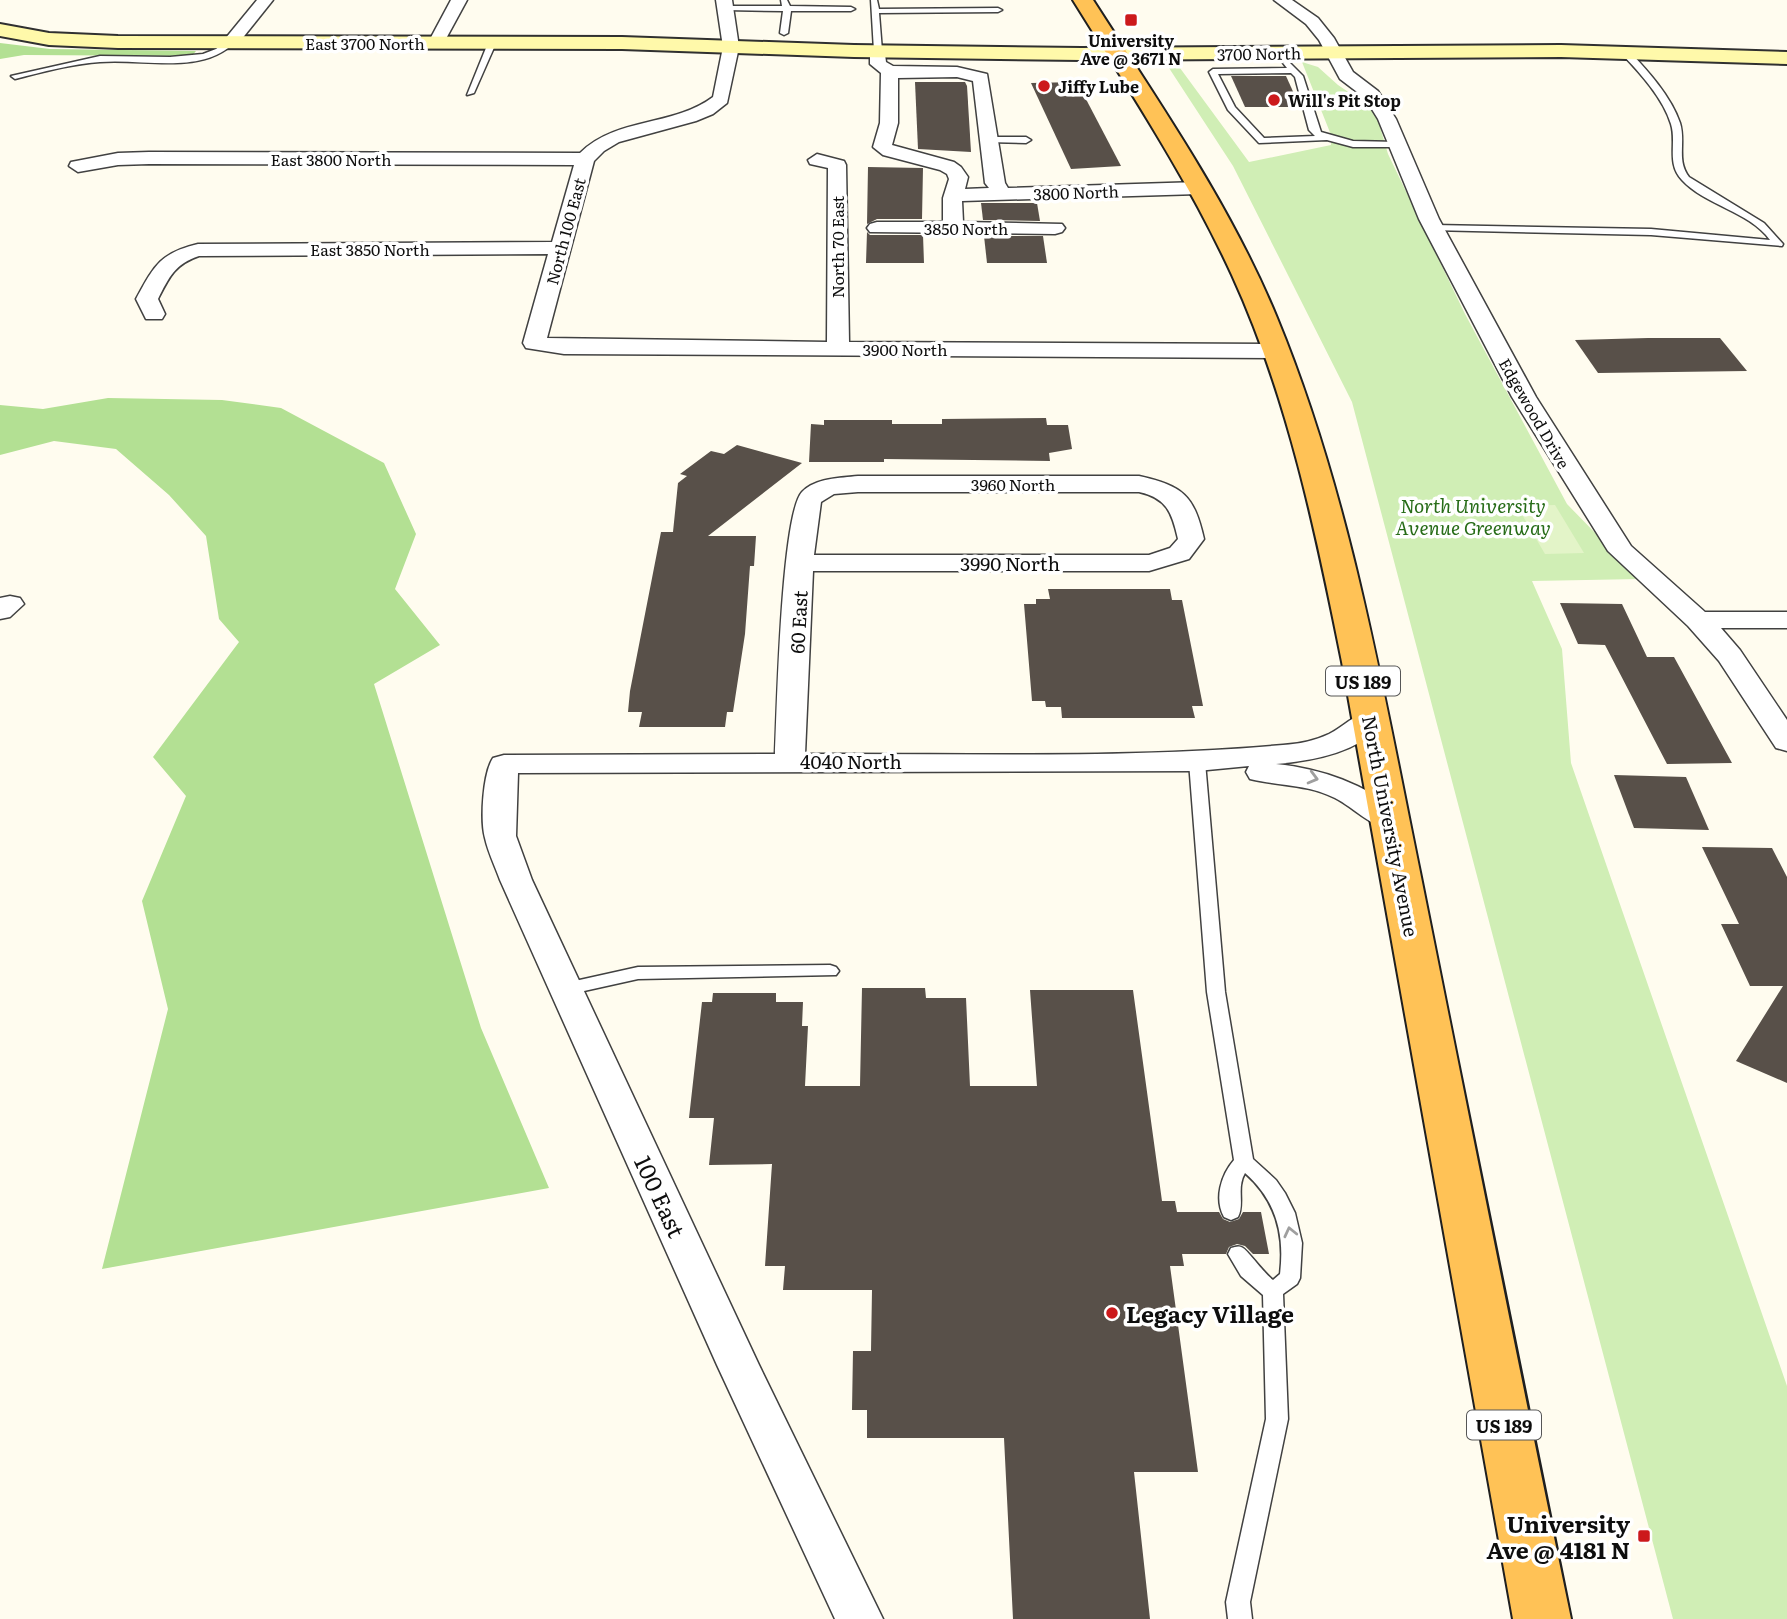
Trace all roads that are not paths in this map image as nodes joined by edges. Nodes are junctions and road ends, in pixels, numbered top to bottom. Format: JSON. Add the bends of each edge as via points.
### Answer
{"nodes":[{"id":1,"x":265,"y":0,"type":"edge"},
{"id":2,"x":459,"y":0,"type":"edge"},
{"id":3,"x":784,"y":0,"type":"edge"},
{"id":4,"x":874,"y":0,"type":"edge"},
{"id":5,"x":1083,"y":0,"type":"edge"},
{"id":6,"x":1282,"y":0,"type":"edge"},
{"id":7,"x":725,"y":4,"type":"edge"},
{"id":8,"x":851,"y":9,"type":"dead end"},
{"id":9,"x":787,"y":10,"type":"junction"},
{"id":10,"x":998,"y":10,"type":"dead end"},
{"id":11,"x":875,"y":11,"type":"junction"},
{"id":12,"x":0,"y":30,"type":"edge"},
{"id":13,"x":784,"y":33,"type":"dead end"},
{"id":14,"x":231,"y":42,"type":"junction"},
{"id":15,"x":436,"y":43,"type":"junction"},
{"id":16,"x":492,"y":43,"type":"junction"},
{"id":17,"x":731,"y":47,"type":"junction"},
{"id":18,"x":878,"y":51,"type":"junction"},
{"id":19,"x":1281,"y":52,"type":"junction"},
{"id":20,"x":1332,"y":52,"type":"junction"},
{"id":21,"x":1625,"y":52,"type":"junction"},
{"id":22,"x":1117,"y":55,"type":"junction"},
{"id":23,"x":1787,"y":58,"type":"edge"},
{"id":24,"x":1293,"y":70,"type":"junction"},
{"id":25,"x":890,"y":71,"type":"junction"},
{"id":26,"x":15,"y":76,"type":"dead end"},
{"id":27,"x":470,"y":93,"type":"dead end"},
{"id":28,"x":1324,"y":138,"type":"junction"},
{"id":29,"x":990,"y":140,"type":"junction"},
{"id":30,"x":1026,"y":140,"type":"dead end"},
{"id":31,"x":1398,"y":145,"type":"junction"},
{"id":32,"x":585,"y":159,"type":"junction"},
{"id":33,"x":817,"y":160,"type":"dead end"},
{"id":34,"x":78,"y":166,"type":"dead end"},
{"id":35,"x":1199,"y":188,"type":"junction"},
{"id":36,"x":1001,"y":191,"type":"junction"},
{"id":37,"x":953,"y":195,"type":"junction"},
{"id":38,"x":877,"y":228,"type":"dead end"},
{"id":39,"x":953,"y":228,"type":"junction"},
{"id":40,"x":1055,"y":228,"type":"dead end"},
{"id":41,"x":1434,"y":228,"type":"junction"},
{"id":42,"x":1782,"y":245,"type":"edge"},
{"id":43,"x":560,"y":248,"type":"junction"},
{"id":44,"x":154,"y":314,"type":"dead end"},
{"id":45,"x":534,"y":343,"type":"joint"},
{"id":46,"x":838,"y":349,"type":"junction"},
{"id":47,"x":1276,"y":351,"type":"junction"},
{"id":48,"x":820,"y":491,"type":"joint"},
{"id":49,"x":1188,"y":521,"type":"joint"},
{"id":50,"x":801,"y":563,"type":"junction"},
{"id":51,"x":1698,"y":620,"type":"junction"},
{"id":52,"x":1787,"y":620,"type":"edge"},
{"id":53,"x":1370,"y":720,"type":"junction"},
{"id":54,"x":1787,"y":742,"type":"edge"},
{"id":55,"x":790,"y":761,"type":"junction"},
{"id":56,"x":1197,"y":762,"type":"junction"},
{"id":57,"x":504,"y":764,"type":"joint"},
{"id":58,"x":1390,"y":820,"type":"junction"},
{"id":59,"x":830,"y":971,"type":"dead end"},
{"id":60,"x":566,"y":989,"type":"junction"},
{"id":61,"x":1244,"y":1162,"type":"junction"},
{"id":62,"x":1231,"y":1212,"type":"dead end"},
{"id":63,"x":1238,"y":1254,"type":"dead end"},
{"id":64,"x":1273,"y":1291,"type":"junction"},
{"id":65,"x":859,"y":1619,"type":"edge"},
{"id":66,"x":1240,"y":1619,"type":"edge"},
{"id":67,"x":1542,"y":1619,"type":"edge"}],
"edges":[{"from":1,"to":14,"type":"street"},
{"from":2,"to":15,"type":"street"},
{"from":3,"to":9,"type":"lane"},
{"from":4,"to":11,"type":"lane"},
{"from":5,"to":22,"type":"highway","name":"North University Avenue","number":"US 189"},
{"from":6,"to":20,"type":"street","name":"Edgewood Drive","via":[[1312,21]]},
{"from":7,"to":9,"type":"lane"},
{"from":7,"to":17,"type":"street","name":"North 100 East"},
{"from":8,"to":9,"type":"lane"},
{"from":9,"to":13,"type":"lane"},
{"from":10,"to":11,"type":"lane"},
{"from":11,"to":18,"type":"lane"},
{"from":12,"to":14,"type":"main road","name":"East 3700 North","via":[[77,41]]},
{"from":14,"to":15,"type":"main road","name":"East 3700 North"},
{"from":14,"to":26,"type":"lane","via":[[208,57],[100,59]]},
{"from":15,"to":16,"type":"main road","name":"East 3700 North"},
{"from":16,"to":17,"type":"main road","name":"East 3700 North"},
{"from":16,"to":27,"type":"lane"},
{"from":17,"to":18,"type":"main road","name":"3700 North"},
{"from":17,"to":32,"type":"street","name":"North 100 East","via":[[724,92],[716,104],[603,144]]},
{"from":18,"to":22,"type":"main road","name":"3700 North"},
{"from":18,"to":25,"type":"street","via":[[878,64]]},
{"from":19,"to":20,"type":"main road","name":"3700 North"},
{"from":19,"to":22,"type":"main road","name":"3700 North"},
{"from":19,"to":24,"type":"lane"},
{"from":20,"to":21,"type":"main road","name":"3700 North"},
{"from":20,"to":31,"type":"street","name":"Edgewood Drive","via":[[1346,75],[1372,95]]},
{"from":21,"to":23,"type":"main road","name":"3700 North"},
{"from":21,"to":42,"type":"lane","via":[[1675,120],[1675,155],[1685,178]]},
{"from":22,"to":35,"type":"highway","name":"North University Avenue","number":"US 189"},
{"from":24,"to":28,"type":"lane","via":[[1299,75],[1314,130]]},
{"from":24,"to":28,"type":"lane","via":[[1213,72],[1231,108],[1262,141]]},
{"from":25,"to":29,"type":"street","via":[[962,73],[981,78]]},
{"from":25,"to":37,"type":"street","via":[[889,123],[882,147],[893,154],[950,167],[958,176]]},
{"from":28,"to":31,"type":"lane"},
{"from":29,"to":30,"type":"lane"},
{"from":29,"to":36,"type":"street","via":[[995,187]]},
{"from":31,"to":41,"type":"street","name":"Edgewood Drive"},
{"from":32,"to":34,"type":"street","name":"East 3800 North","via":[[149,158]]},
{"from":32,"to":43,"type":"street","name":"North 100 East"},
{"from":33,"to":46,"type":"street","name":"North 70 East","via":[[837,165]]},
{"from":35,"to":36,"type":"street","name":"3800 North"},
{"from":35,"to":47,"type":"highway","name":"North University Avenue","number":"US 189"},
{"from":36,"to":37,"type":"street","name":"3800 North"},
{"from":37,"to":39,"type":"street"},
{"from":38,"to":39,"type":"street","name":"3850 North"},
{"from":39,"to":40,"type":"street","name":"3850 North"},
{"from":41,"to":42,"type":"lane","via":[[1637,231]]},
{"from":41,"to":51,"type":"street","name":"Edgewood Drive","via":[[1524,397],[1621,551]]},
{"from":43,"to":44,"type":"street","name":"East 3850 North","via":[[213,249],[181,255],[164,264],[147,299]]},
{"from":43,"to":45,"type":"street","name":"North 100 East"},
{"from":45,"to":46,"type":"street","name":"3900 North"},
{"from":46,"to":47,"type":"street","name":"3900 North"},
{"from":47,"to":53,"type":"highway","name":"North University Avenue","number":"US 189","via":[[1328,516]]},
{"from":48,"to":49,"type":"street","name":"3960 North","via":[[859,484],[1139,484],[1171,493],[1183,506]]},
{"from":48,"to":50,"type":"street","name":"60 East","via":[[805,507]]},
{"from":49,"to":50,"type":"street","name":"3990 North","via":[[1191,539],[1186,550],[1149,563]]},
{"from":50,"to":55,"type":"street","name":"60 East"},
{"from":51,"to":52,"type":"street"},
{"from":51,"to":54,"type":"street","name":"Edgewood Drive","via":[[1730,656]]},
{"from":53,"to":56,"type":"street","name":"4040 North","via":[[1340,740],[1309,752]]},
{"from":53,"to":58,"type":"highway","name":"North University Avenue","number":"US 189"},
{"from":55,"to":56,"type":"street","name":"4040 North"},
{"from":55,"to":57,"type":"street","name":"4040 North"},
{"from":56,"to":58,"type":"street","name":"4040 North","one_way":true,"via":[[1313,777],[1349,792]]},
{"from":56,"to":61,"type":"lane","via":[[1216,992]]},
{"from":57,"to":60,"type":"street","name":"100 East","via":[[500,836]]},
{"from":58,"to":67,"type":"highway","name":"North University Avenue","number":"US 189"},
{"from":59,"to":60,"type":"lane","via":[[638,973]]},
{"from":60,"to":65,"type":"street","name":"100 East"},
{"from":61,"to":62,"type":"lane","via":[[1229,1184]]},
{"from":64,"to":61,"type":"lane","one_way":true,"via":[[1290,1278],[1291,1230],[1283,1206],[1264,1177]]},
{"from":63,"to":64,"type":"lane","via":[[1243,1265]]},
{"from":64,"to":66,"type":"lane","via":[[1277,1419],[1238,1602]]}]}
